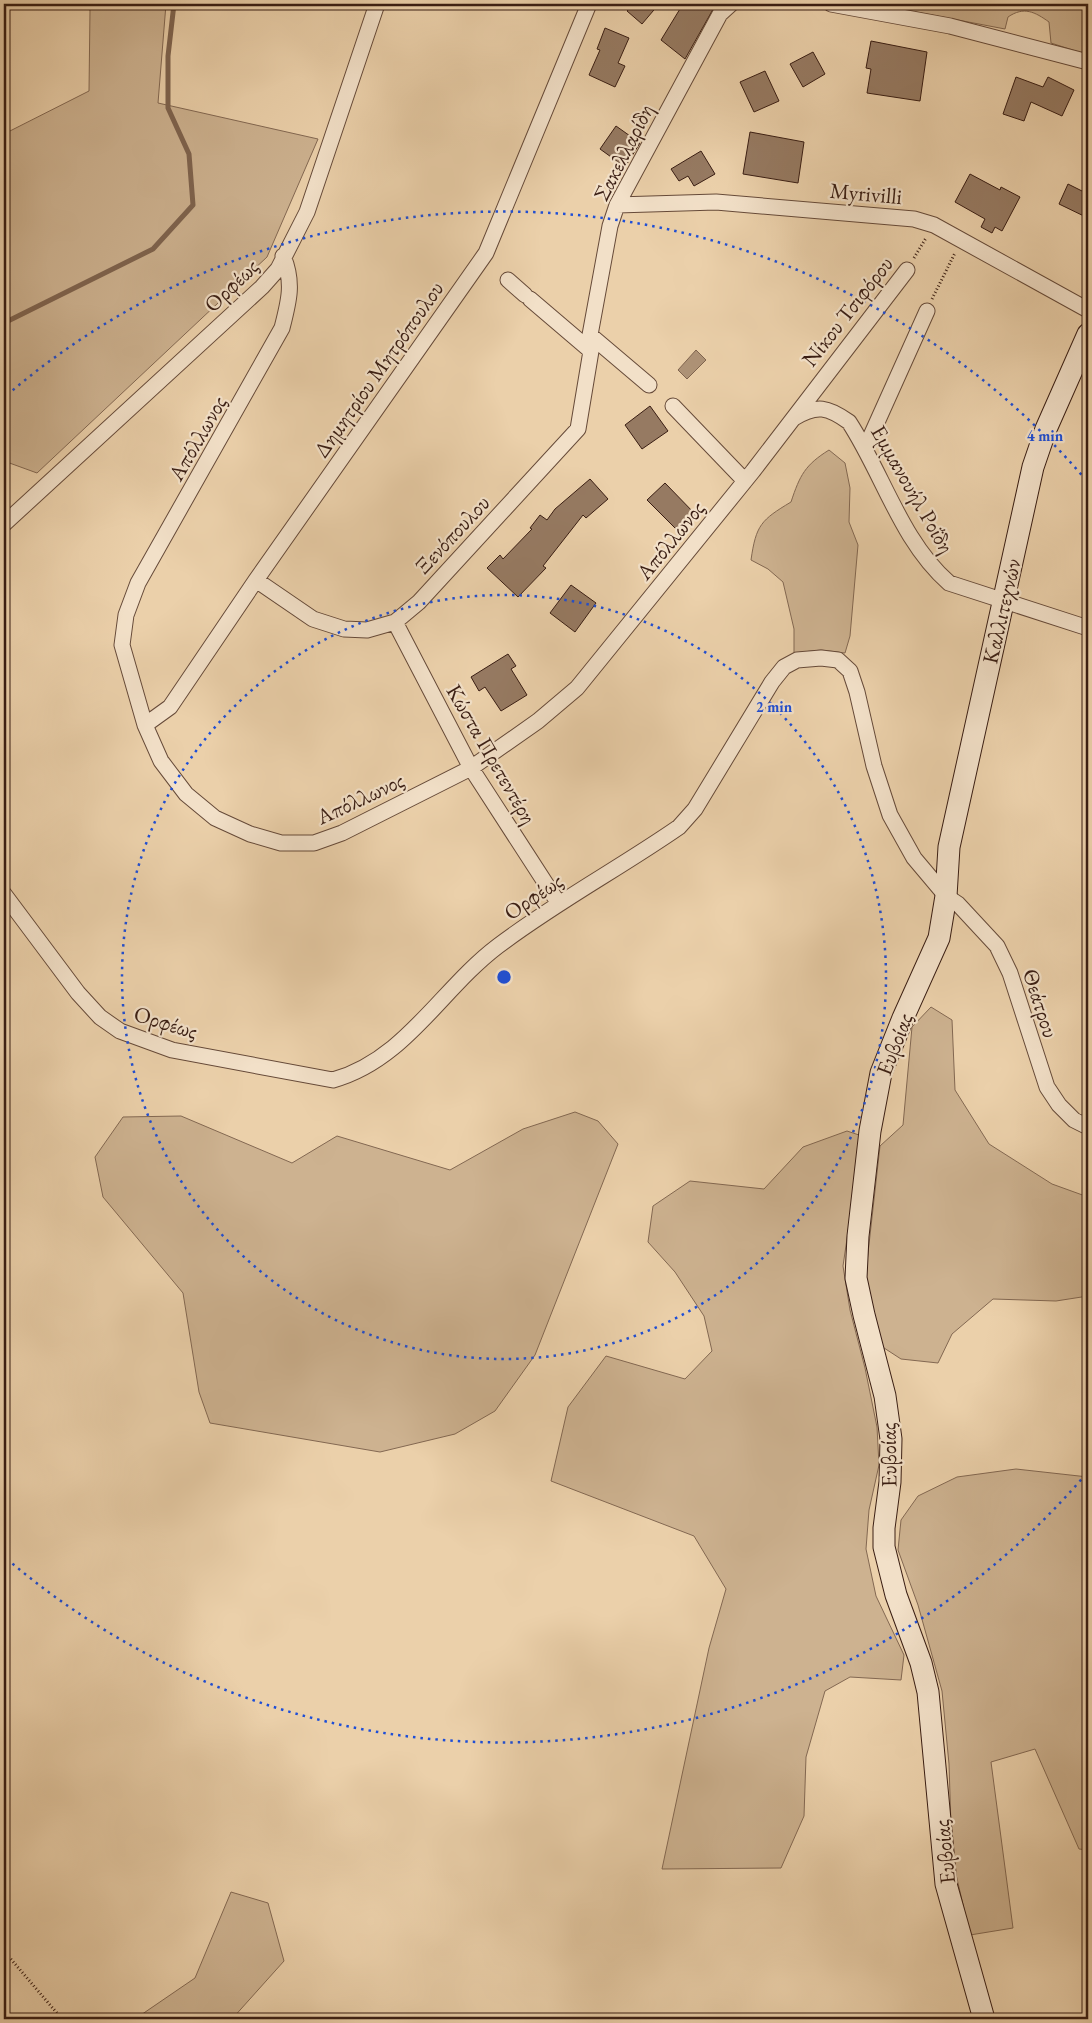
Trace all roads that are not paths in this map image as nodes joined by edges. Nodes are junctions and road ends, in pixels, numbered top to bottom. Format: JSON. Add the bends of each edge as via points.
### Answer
{"nodes":[{"id":1,"x":377,"y":4,"type":"edge"},
{"id":2,"x":589,"y":4,"type":"edge"},
{"id":3,"x":731,"y":4,"type":"edge"},
{"id":4,"x":830,"y":4,"type":"edge"},
{"id":5,"x":1088,"y":62,"type":"edge"},
{"id":6,"x":617,"y":205,"type":"junction"},
{"id":7,"x":283,"y":256,"type":"junction"},
{"id":8,"x":907,"y":270,"type":"road end"},
{"id":9,"x":508,"y":280,"type":"dead end"},
{"id":10,"x":1088,"y":310,"type":"edge"},
{"id":11,"x":927,"y":311,"type":"road end"},
{"id":12,"x":1088,"y":334,"type":"edge"},
{"id":13,"x":590,"y":335,"type":"junction"},
{"id":14,"x":591,"y":351,"type":"junction"},
{"id":15,"x":649,"y":385,"type":"dead end"},
{"id":16,"x":673,"y":406,"type":"dead end"},
{"id":17,"x":789,"y":421,"type":"junction"},
{"id":18,"x":866,"y":449,"type":"junction"},
{"id":19,"x":745,"y":481,"type":"junction"},
{"id":20,"x":4,"y":524,"type":"edge"},
{"id":21,"x":256,"y":580,"type":"junction"},
{"id":22,"x":1004,"y":599,"type":"junction"},
{"id":23,"x":395,"y":622,"type":"junction"},
{"id":24,"x":1088,"y":628,"type":"edge"},
{"id":25,"x":145,"y":725,"type":"junction"},
{"id":26,"x":471,"y":768,"type":"junction"},
{"id":27,"x":4,"y":894,"type":"edge"},
{"id":28,"x":946,"y":896,"type":"junction"},
{"id":29,"x":559,"y":904,"type":"junction"},
{"id":30,"x":1088,"y":1127,"type":"edge"},
{"id":31,"x":984,"y":2019,"type":"edge"}],
"edges":[{"from":1,"to":7,"type":"street","name":"Ορφέως","via":[[307,212]]},
{"from":2,"to":21,"type":"street","name":"Δημητρίου Μητρόπουλου","via":[[486,254]]},
{"from":3,"to":6,"type":"street","name":"Σακελλαρίδη","via":[[720,14]]},
{"from":4,"to":5,"type":"street","via":[[950,26]]},
{"from":6,"to":10,"type":"street","name":"Myrivilli","via":[[716,202],[914,219],[934,225]]},
{"from":6,"to":13,"type":"street","name":"Σακελλαρίδη","via":[[610,226]]},
{"from":7,"to":20,"type":"street","name":"Ορφέως","via":[[278,269],[262,287]]},
{"from":7,"to":25,"type":"street","name":"Απόλλωνος","via":[[290,272],[289,300],[282,328],[138,583],[126,615],[122,645]]},
{"from":8,"to":17,"type":"street","name":"Νίκου Τσιφόρου"},
{"from":9,"to":14,"type":"street"},
{"from":11,"to":18,"type":"street"},
{"from":12,"to":22,"type":"street","name":"Καλλιτεχνών","via":[[1046,429],[1034,467]]},
{"from":13,"to":14,"type":"street","name":"Ξενόπουλου"},
{"from":13,"to":15,"type":"street"},
{"from":14,"to":23,"type":"street","name":"Ξενόπουλου","via":[[578,428],[419,602]]},
{"from":16,"to":19,"type":"street"},
{"from":17,"to":18,"type":"street","name":"Εμμανουήλ Ροΐδη","via":[[806,410],[818,408],[835,412],[849,422]]},
{"from":17,"to":19,"type":"street","name":"Απόλλωνος"},
{"from":18,"to":22,"type":"street","name":"Εμμανουήλ Ροΐδη","via":[[916,545],[935,570],[949,582]]},
{"from":19,"to":26,"type":"street","name":"Απόλλωνος","via":[[577,688],[538,721]]},
{"from":21,"to":23,"type":"street","name":"Ξενόπουλου","via":[[313,619],[344,629],[368,630]]},
{"from":21,"to":25,"type":"street","name":"Δημητρίου Μητρόπουλου","via":[[170,707]]},
{"from":22,"to":24,"type":"street","name":"Εμμανουήλ Ροΐδη"},
{"from":22,"to":28,"type":"street","name":"Καλλιτεχνών","via":[[949,847]]},
{"from":23,"to":26,"type":"street","name":"Κώστα Πρετεντέρη"},
{"from":25,"to":26,"type":"street","name":"Απόλλωνος","via":[[161,761],[186,794],[215,818],[250,834],[281,843],[314,843],[342,833]]},
{"from":26,"to":29,"type":"street","name":"Κώστα Πρετεντέρη"},
{"from":27,"to":29,"type":"street","name":"Ορφέως","via":[[78,993],[100,1017],[120,1031],[172,1050],[333,1080],[376,1062],[478,963]]},
{"from":28,"to":29,"type":"street","name":"Ορφέως","via":[[914,858],[890,815],[850,671],[838,660],[821,658],[797,660],[784,667],[696,809],[679,827]]},
{"from":28,"to":30,"type":"street","name":"Θεάτρου","via":[[958,904],[997,946],[1010,973],[1047,1087],[1074,1120]]},
{"from":28,"to":31,"type":"street","name":"Ευβοίας","via":[[932,959],[881,1073],[870,1131],[856,1278],[885,1396],[891,1439],[884,1547],[928,1692],[946,1884]]}]}
